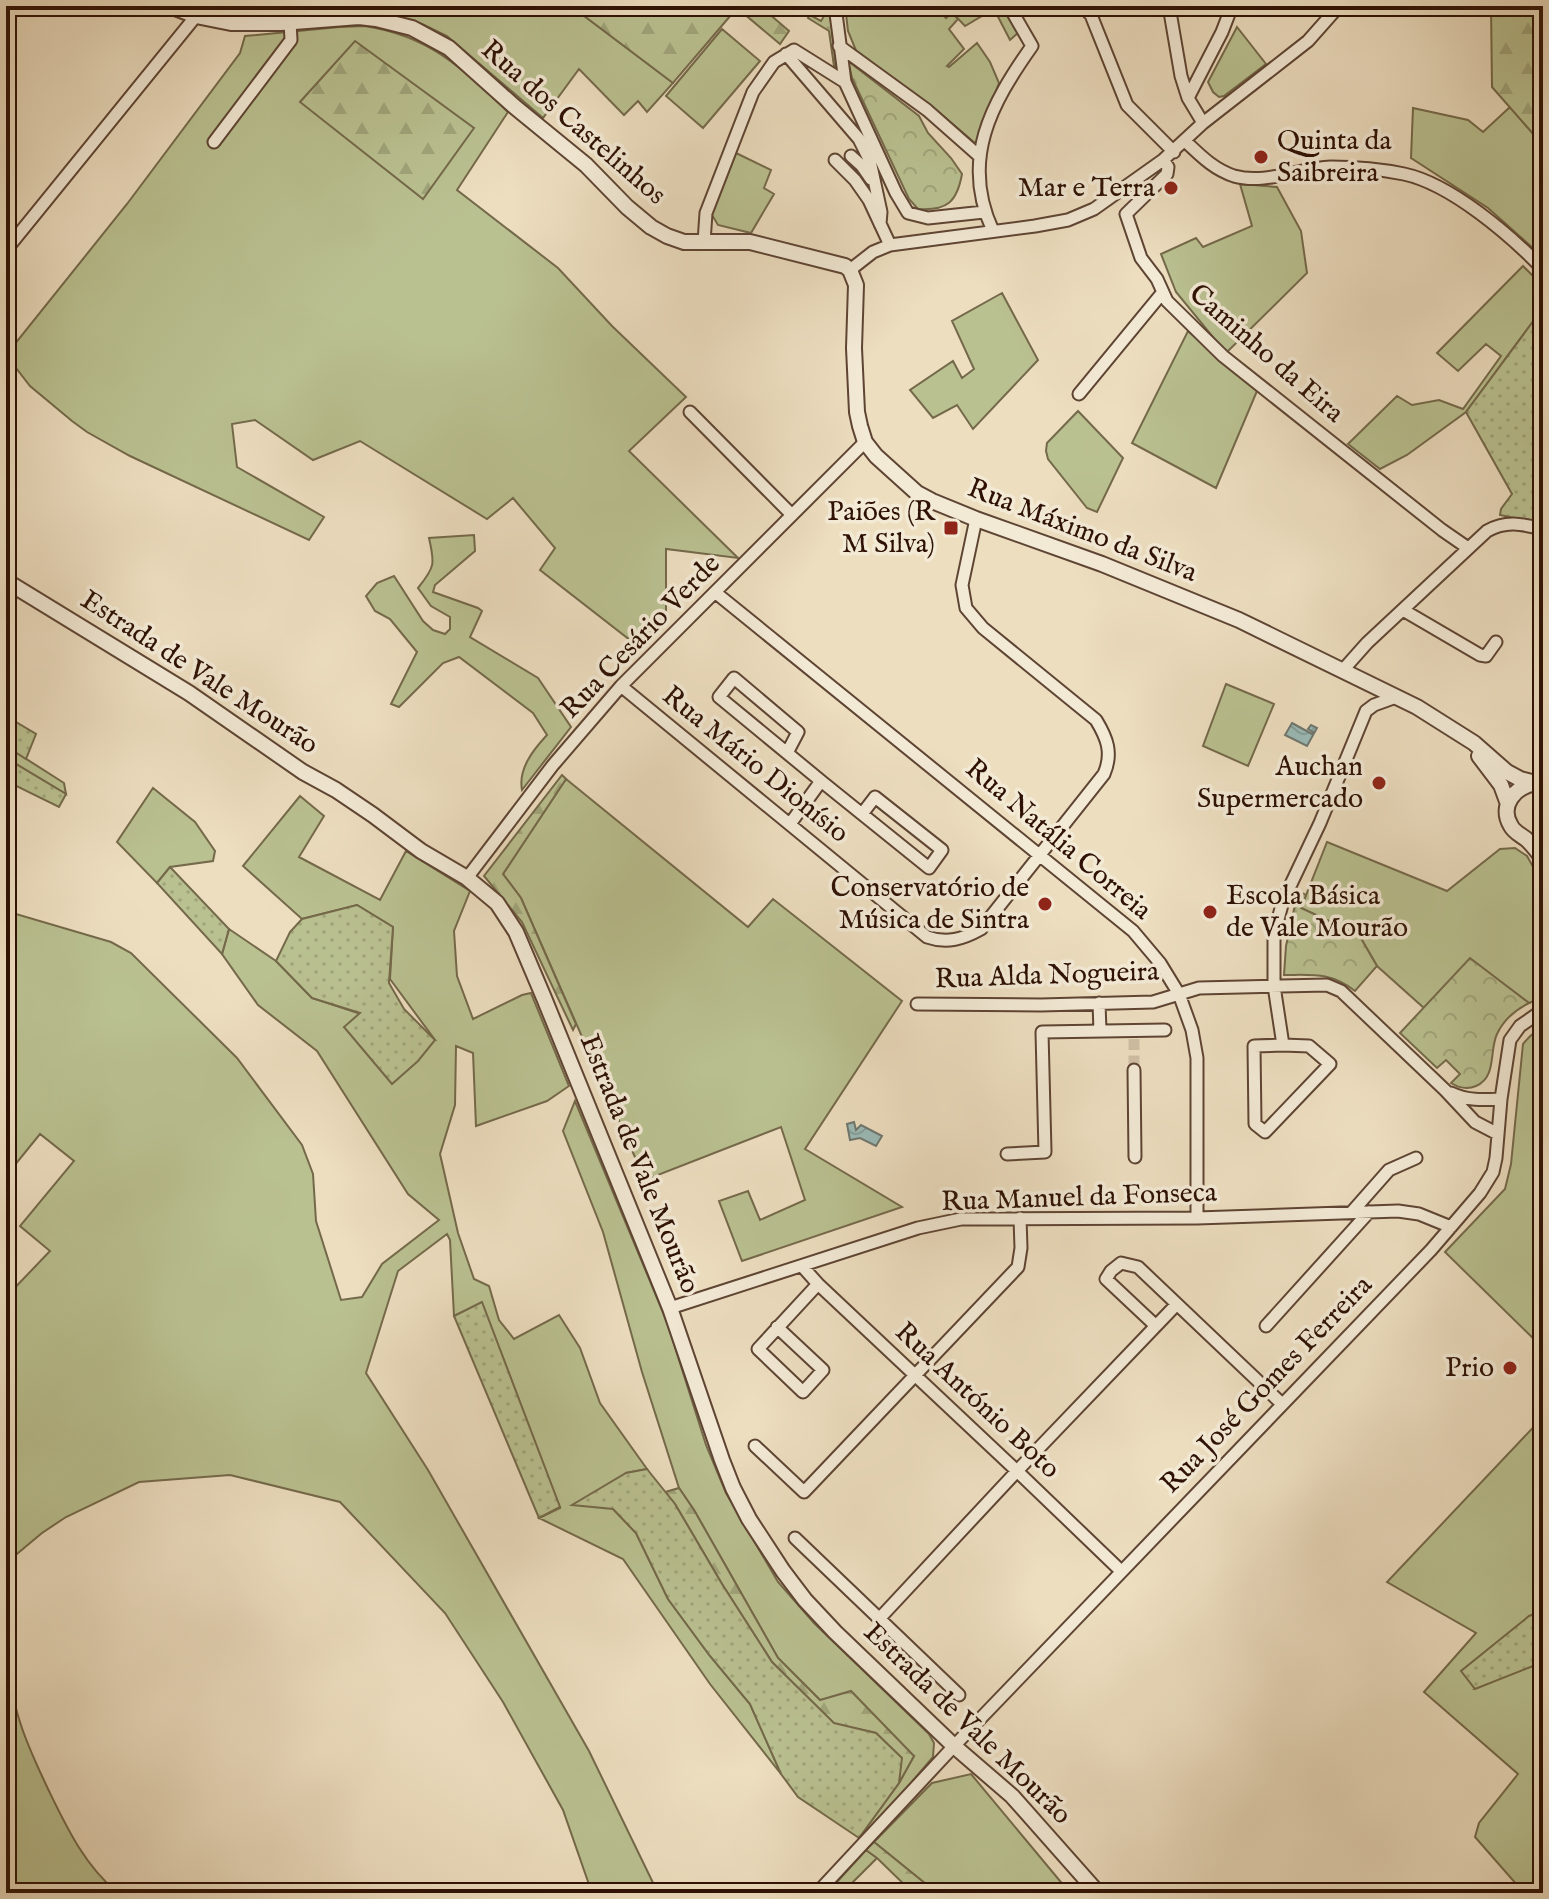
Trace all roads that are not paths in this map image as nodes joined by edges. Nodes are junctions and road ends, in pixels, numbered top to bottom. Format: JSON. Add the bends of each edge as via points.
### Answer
{"nodes":[{"id":1,"x":170,"y":6,"type":"edge"},
{"id":2,"x":835,"y":6,"type":"edge"},
{"id":3,"x":1009,"y":6,"type":"edge"},
{"id":4,"x":1082,"y":6,"type":"edge"},
{"id":5,"x":1169,"y":6,"type":"edge"},
{"id":6,"x":1232,"y":6,"type":"edge"},
{"id":7,"x":1339,"y":6,"type":"edge"},
{"id":8,"x":196,"y":16,"type":"junction"},
{"id":9,"x":290,"y":22,"type":"junction"},
{"id":10,"x":839,"y":46,"type":"junction"},
{"id":11,"x":786,"y":54,"type":"junction"},
{"id":12,"x":845,"y":82,"type":"junction"},
{"id":13,"x":1188,"y":98,"type":"junction"},
{"id":14,"x":1203,"y":123,"type":"junction"},
{"id":15,"x":1185,"y":141,"type":"junction"},
{"id":16,"x":214,"y":142,"type":"dead end"},
{"id":17,"x":1174,"y":152,"type":"junction"},
{"id":18,"x":978,"y":155,"type":"junction"},
{"id":19,"x":851,"y":156,"type":"dead end"},
{"id":20,"x":835,"y":160,"type":"dead end"},
{"id":21,"x":1163,"y":160,"type":"junction"},
{"id":22,"x":875,"y":185,"type":"junction"},
{"id":23,"x":984,"y":212,"type":"junction"},
{"id":24,"x":880,"y":224,"type":"junction"},
{"id":25,"x":993,"y":231,"type":"junction"},
{"id":26,"x":704,"y":242,"type":"junction"},
{"id":27,"x":890,"y":245,"type":"junction"},
{"id":28,"x":6,"y":250,"type":"edge"},
{"id":29,"x":1543,"y":269,"type":"edge"},
{"id":30,"x":850,"y":270,"type":"junction"},
{"id":31,"x":1163,"y":292,"type":"junction"},
{"id":32,"x":1079,"y":394,"type":"dead end"},
{"id":33,"x":690,"y":412,"type":"dead end"},
{"id":34,"x":865,"y":442,"type":"junction"},
{"id":35,"x":792,"y":515,"type":"junction"},
{"id":36,"x":976,"y":519,"type":"junction"},
{"id":37,"x":1543,"y":529,"type":"edge"},
{"id":38,"x":1468,"y":548,"type":"junction"},
{"id":39,"x":6,"y":581,"type":"edge"},
{"id":40,"x":716,"y":593,"type":"junction"},
{"id":41,"x":1403,"y":610,"type":"junction"},
{"id":42,"x":1496,"y":642,"type":"dead end"},
{"id":43,"x":1343,"y":670,"type":"junction"},
{"id":44,"x":621,"y":686,"type":"junction"},
{"id":45,"x":1396,"y":697,"type":"junction"},
{"id":46,"x":1450,"y":728,"type":"junction"},
{"id":47,"x":787,"y":753,"type":"junction"},
{"id":48,"x":821,"y":781,"type":"junction"},
{"id":49,"x":1540,"y":784,"type":"edge"},
{"id":50,"x":1508,"y":804,"type":"junction"},
{"id":51,"x":862,"y":814,"type":"junction"},
{"id":52,"x":790,"y":824,"type":"junction"},
{"id":53,"x":1525,"y":838,"type":"junction"},
{"id":54,"x":1543,"y":839,"type":"edge"},
{"id":55,"x":1039,"y":854,"type":"junction"},
{"id":56,"x":1543,"y":859,"type":"edge"},
{"id":57,"x":467,"y":878,"type":"junction"},
{"id":58,"x":1274,"y":986,"type":"junction"},
{"id":59,"x":1179,"y":994,"type":"junction"},
{"id":60,"x":1099,"y":1003,"type":"junction"},
{"id":61,"x":917,"y":1004,"type":"dead end"},
{"id":62,"x":1539,"y":1015,"type":"edge"},
{"id":63,"x":1165,"y":1030,"type":"dead end"},
{"id":64,"x":1100,"y":1031,"type":"junction"},
{"id":65,"x":1283,"y":1045,"type":"junction"},
{"id":66,"x":1134,"y":1070,"type":"tunnel mouth"},
{"id":67,"x":1445,"y":1090,"type":"junction"},
{"id":68,"x":1501,"y":1099,"type":"junction"},
{"id":69,"x":1498,"y":1134,"type":"junction"},
{"id":70,"x":1007,"y":1154,"type":"dead end"},
{"id":71,"x":1135,"y":1157,"type":"dead end"},
{"id":72,"x":1416,"y":1158,"type":"dead end"},
{"id":73,"x":1369,"y":1212,"type":"junction"},
{"id":74,"x":1351,"y":1213,"type":"junction"},
{"id":75,"x":1020,"y":1218,"type":"junction"},
{"id":76,"x":1197,"y":1218,"type":"junction"},
{"id":77,"x":1451,"y":1227,"type":"junction"},
{"id":78,"x":802,"y":1266,"type":"junction"},
{"id":79,"x":818,"y":1284,"type":"junction"},
{"id":80,"x":1176,"y":1305,"type":"junction"},
{"id":81,"x":670,"y":1308,"type":"junction"},
{"id":82,"x":1156,"y":1326,"type":"junction"},
{"id":83,"x":1266,"y":1326,"type":"dead end"},
{"id":84,"x":777,"y":1327,"type":"junction"},
{"id":85,"x":915,"y":1376,"type":"junction"},
{"id":86,"x":1281,"y":1403,"type":"junction"},
{"id":87,"x":755,"y":1446,"type":"dead end"},
{"id":88,"x":1017,"y":1471,"type":"junction"},
{"id":89,"x":795,"y":1538,"type":"dead end"},
{"id":90,"x":1121,"y":1571,"type":"junction"},
{"id":91,"x":879,"y":1619,"type":"junction"},
{"id":92,"x":959,"y":1695,"type":"dead end"},
{"id":93,"x":954,"y":1746,"type":"junction"},
{"id":94,"x":817,"y":1893,"type":"edge"},
{"id":95,"x":1098,"y":1893,"type":"edge"}],
"edges":[{"from":1,"to":8,"type":"street","name":"Rua dos Castelinhos"},
{"from":2,"to":10,"type":"street"},
{"from":3,"to":18,"type":"street","via":[[1032,46],[1005,84]]},
{"from":4,"to":17,"type":"street","via":[[1091,15],[1127,105]]},
{"from":5,"to":13,"type":"street"},
{"from":6,"to":13,"type":"street"},
{"from":7,"to":14,"type":"street","via":[[1308,41]]},
{"from":8,"to":9,"type":"street","name":"Rua dos Castelinhos","via":[[231,23]]},
{"from":8,"to":28,"type":"street"},
{"from":9,"to":16,"type":"street","via":[[291,40]]},
{"from":9,"to":26,"type":"street","name":"Rua dos Castelinhos","via":[[359,17],[430,37],[572,152],[651,227],[684,242]]},
{"from":10,"to":12,"type":"street"},
{"from":10,"to":18,"type":"street"},
{"from":11,"to":12,"type":"street","via":[[794,50]]},
{"from":11,"to":22,"type":"street","via":[[859,139]]},
{"from":11,"to":26,"type":"street","via":[[753,92],[706,213]]},
{"from":12,"to":23,"type":"street","via":[[908,213],[928,218]]},
{"from":13,"to":14,"type":"street"},
{"from":14,"to":15,"type":"street"},
{"from":15,"to":17,"type":"street"},
{"from":15,"to":29,"type":"street","via":[[1214,167],[1236,177],[1329,167],[1406,174],[1474,209]]},
{"from":17,"to":21,"type":"street"},
{"from":18,"to":23,"type":"street"},
{"from":19,"to":22,"type":"street"},
{"from":20,"to":24,"type":"street","via":[[855,180]]},
{"from":21,"to":25,"type":"street","via":[[1094,209],[1068,220]]},
{"from":21,"to":31,"type":"street","name":"Caminho da Eira","via":[[1167,174],[1126,214],[1141,258]]},
{"from":22,"to":24,"type":"street"},
{"from":23,"to":25,"type":"street"},
{"from":24,"to":27,"type":"street"},
{"from":25,"to":27,"type":"street"},
{"from":26,"to":30,"type":"street","name":"Rua dos Castelinhos","via":[[750,242]]},
{"from":27,"to":30,"type":"street"},
{"from":30,"to":34,"type":"street","via":[[856,296],[857,412]]},
{"from":31,"to":32,"type":"street"},
{"from":31,"to":38,"type":"street","name":"Caminho da Eira","via":[[1223,356]]},
{"from":33,"to":35,"type":"street"},
{"from":34,"to":35,"type":"street","name":"Rua Cesário Verde"},
{"from":34,"to":36,"type":"street","name":"Rua Máximo da Silva","via":[[917,493]]},
{"from":35,"to":40,"type":"street","name":"Rua Cesário Verde"},
{"from":36,"to":43,"type":"street","name":"Rua Máximo da Silva","via":[[1187,597]]},
{"from":36,"to":55,"type":"street","name":"Rua Mário Dionísio","via":[[962,585],[966,608],[983,628],[1096,720],[1110,754],[1104,774]]},
{"from":37,"to":38,"type":"street","via":[[1502,524]]},
{"from":38,"to":41,"type":"street"},
{"from":39,"to":57,"type":"street","name":"Estrada de Vale Mourão","via":[[189,693]]},
{"from":40,"to":44,"type":"street","name":"Rua Cesário Verde"},
{"from":40,"to":55,"type":"street","name":"Rua Natália Correia"},
{"from":41,"to":42,"type":"street","via":[[1484,657]]},
{"from":41,"to":43,"type":"street"},
{"from":43,"to":45,"type":"street","name":"Rua Máximo da Silva"},
{"from":44,"to":52,"type":"street","name":"Rua Mário Dionísio"},
{"from":44,"to":57,"type":"street","name":"Rua Cesário Verde"},
{"from":45,"to":46,"type":"street","name":"Rua Máximo da Silva"},
{"from":45,"to":58,"type":"street","via":[[1366,711],[1283,901],[1274,934]]},
{"from":46,"to":49,"type":"street","name":"Rua Máximo da Silva","via":[[1507,772]]},
{"from":46,"to":50,"type":"street","name":"Rua Máximo da Silva","via":[[1494,774]]},
{"from":47,"to":47,"type":"street","via":[[719,697],[734,678],[798,732]]},
{"from":47,"to":48,"type":"street"},
{"from":48,"to":51,"type":"street"},
{"from":48,"to":52,"type":"street"},
{"from":49,"to":50,"type":"street","via":[[1518,789]]},
{"from":50,"to":53,"type":"street","name":"Rua Máximo da Silva","via":[[1511,826]]},
{"from":51,"to":51,"type":"street","via":[[929,868],[942,850],[875,797]]},
{"from":52,"to":55,"type":"street","name":"Rua Mário Dionísio","via":[[927,937],[943,941],[981,929]]},
{"from":53,"to":54,"type":"street"},
{"from":53,"to":56,"type":"street","name":"Rua Máximo da Silva"},
{"from":55,"to":59,"type":"street","name":"Rua Natália Correia","via":[[1133,931]]},
{"from":57,"to":81,"type":"street","name":"Estrada de Vale Mourão","via":[[497,903],[520,941]]},
{"from":58,"to":59,"type":"street","name":"Rua Alda Nogueira","via":[[1199,988]]},
{"from":58,"to":65,"type":"street"},
{"from":58,"to":67,"type":"street","name":"Rua Alda Nogueira","via":[[1322,984],[1341,991]]},
{"from":59,"to":60,"type":"street","name":"Rua Alda Nogueira","via":[[1153,1002]]},
{"from":59,"to":76,"type":"street","name":"Rua Natália Correia","via":[[1197,1058]]},
{"from":60,"to":61,"type":"street","name":"Rua Alda Nogueira"},
{"from":60,"to":64,"type":"street"},
{"from":62,"to":68,"type":"street","name":"Rua José Gomes Ferreira","via":[[1520,1026],[1510,1040]]},
{"from":63,"to":64,"type":"street","via":[[1134,1035]]},
{"from":64,"to":70,"type":"street","via":[[1042,1032],[1045,1152]]},
{"from":65,"to":65,"type":"street","via":[[1254,1046],[1255,1124],[1265,1132],[1330,1064],[1309,1046]]},
{"from":66,"to":71,"type":"street"},
{"from":67,"to":68,"type":"street","via":[[1476,1101]]},
{"from":67,"to":69,"type":"street","name":"Rua Alda Nogueira","via":[[1475,1122]]},
{"from":68,"to":69,"type":"street","name":"Rua José Gomes Ferreira"},
{"from":69,"to":77,"type":"street","name":"Rua José Gomes Ferreira","via":[[1489,1181]]},
{"from":72,"to":74,"type":"street","via":[[1389,1170]]},
{"from":73,"to":74,"type":"street","name":"Rua Manuel da Fonseca"},
{"from":73,"to":77,"type":"street","name":"Rua Manuel da Fonseca","via":[[1419,1214]]},
{"from":73,"to":83,"type":"street"},
{"from":74,"to":76,"type":"street","name":"Rua Manuel da Fonseca"},
{"from":75,"to":76,"type":"street","name":"Rua Manuel da Fonseca"},
{"from":75,"to":78,"type":"street","name":"Rua Manuel da Fonseca","via":[[961,1219],[918,1228]]},
{"from":75,"to":85,"type":"street","via":[[1018,1267]]},
{"from":77,"to":86,"type":"street","name":"Rua José Gomes Ferreira"},
{"from":78,"to":79,"type":"street","name":"Rua António Boto"},
{"from":78,"to":81,"type":"street","name":"Rua Manuel da Fonseca"},
{"from":79,"to":84,"type":"street"},
{"from":79,"to":85,"type":"street","name":"Rua António Boto"},
{"from":80,"to":82,"type":"street"},
{"from":80,"to":82,"type":"street","via":[[1138,1267],[1121,1263],[1111,1271],[1106,1279]]},
{"from":80,"to":86,"type":"street"},
{"from":81,"to":93,"type":"street","name":"Estrada de Vale Mourão","via":[[733,1488],[765,1544],[805,1600]]},
{"from":82,"to":88,"type":"street"},
{"from":84,"to":84,"type":"street","via":[[758,1349],[803,1392],[823,1370]]},
{"from":85,"to":87,"type":"street","via":[[804,1492]]},
{"from":85,"to":88,"type":"street","name":"Rua António Boto"},
{"from":86,"to":90,"type":"street","name":"Rua José Gomes Ferreira"},
{"from":88,"to":90,"type":"street","name":"Rua António Boto"},
{"from":88,"to":91,"type":"street"},
{"from":89,"to":91,"type":"street"},
{"from":90,"to":93,"type":"street","name":"Rua José Gomes Ferreira"},
{"from":91,"to":92,"type":"street"},
{"from":93,"to":94,"type":"street","name":"Rua José Gomes Ferreira"},
{"from":93,"to":95,"type":"street","name":"Estrada de Vale Mourão","via":[[1012,1796]]}]}
